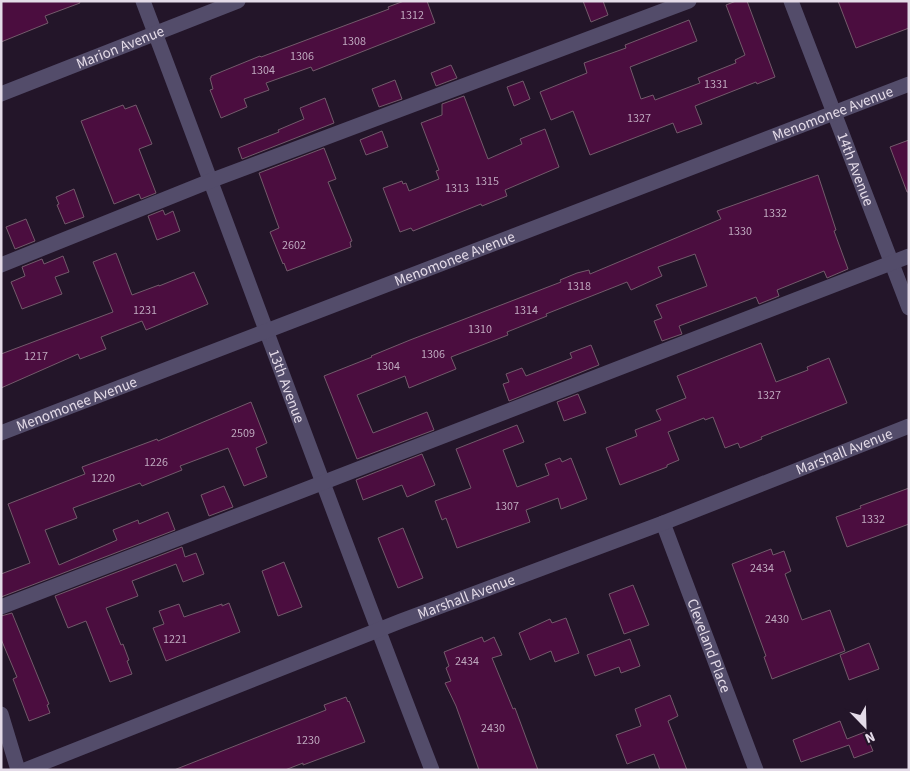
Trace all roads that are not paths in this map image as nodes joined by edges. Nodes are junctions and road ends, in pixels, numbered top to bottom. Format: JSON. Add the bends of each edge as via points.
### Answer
{"nodes":[{"id":1,"x":143,"y":1,"type":"edge"},
{"id":2,"x":238,"y":1,"type":"edge"},
{"id":3,"x":689,"y":1,"type":"edge"},
{"id":4,"x":791,"y":1,"type":"edge"},
{"id":5,"x":155,"y":34,"type":"junction"},
{"id":6,"x":909,"y":84,"type":"edge"},
{"id":7,"x":1,"y":94,"type":"edge"},
{"id":8,"x":834,"y":112,"type":"junction"},
{"id":9,"x":210,"y":181,"type":"junction"},
{"id":10,"x":909,"y":256,"type":"edge"},
{"id":11,"x":892,"y":263,"type":"junction"},
{"id":12,"x":1,"y":265,"type":"edge"},
{"id":13,"x":909,"y":308,"type":"edge"},
{"id":14,"x":267,"y":332,"type":"junction"},
{"id":15,"x":909,"y":426,"type":"edge"},
{"id":16,"x":1,"y":434,"type":"edge"},
{"id":17,"x":321,"y":483,"type":"junction"},
{"id":18,"x":663,"y":523,"type":"junction"},
{"id":19,"x":1,"y":607,"type":"edge"},
{"id":20,"x":378,"y":630,"type":"junction"},
{"id":21,"x":1,"y":714,"type":"edge"},
{"id":22,"x":18,"y":770,"type":"edge"},
{"id":23,"x":25,"y":770,"type":"edge"},
{"id":24,"x":432,"y":770,"type":"edge"},
{"id":25,"x":756,"y":770,"type":"edge"}],
"edges":[{"from":1,"to":5,"type":"street","name":"13th Avenue"},
{"from":2,"to":5,"type":"street","name":"Marion Avenue"},
{"from":3,"to":9,"type":"street"},
{"from":4,"to":8,"type":"street","name":"14th Avenue"},
{"from":5,"to":7,"type":"street","name":"Marion Avenue"},
{"from":5,"to":9,"type":"street","name":"13th Avenue"},
{"from":6,"to":8,"type":"street","name":"Menomonee Avenue"},
{"from":8,"to":11,"type":"street","name":"14th Avenue"},
{"from":8,"to":14,"type":"street","name":"Menomonee Avenue"},
{"from":9,"to":12,"type":"street"},
{"from":9,"to":14,"type":"street","name":"13th Avenue"},
{"from":10,"to":11,"type":"street"},
{"from":11,"to":13,"type":"street","name":"14th Avenue"},
{"from":11,"to":17,"type":"street"},
{"from":14,"to":16,"type":"street","name":"Menomonee Avenue"},
{"from":14,"to":17,"type":"street","name":"13th Avenue"},
{"from":15,"to":18,"type":"street","name":"Marshall Avenue"},
{"from":17,"to":19,"type":"street"},
{"from":17,"to":20,"type":"street","name":"13th Avenue"},
{"from":18,"to":20,"type":"street","name":"Marshall Avenue"},
{"from":18,"to":25,"type":"street","name":"Cleveland Place"},
{"from":20,"to":23,"type":"street","name":"Marshall Avenue"},
{"from":20,"to":24,"type":"street","name":"13th Avenue"},
{"from":21,"to":22,"type":"street"}]}
